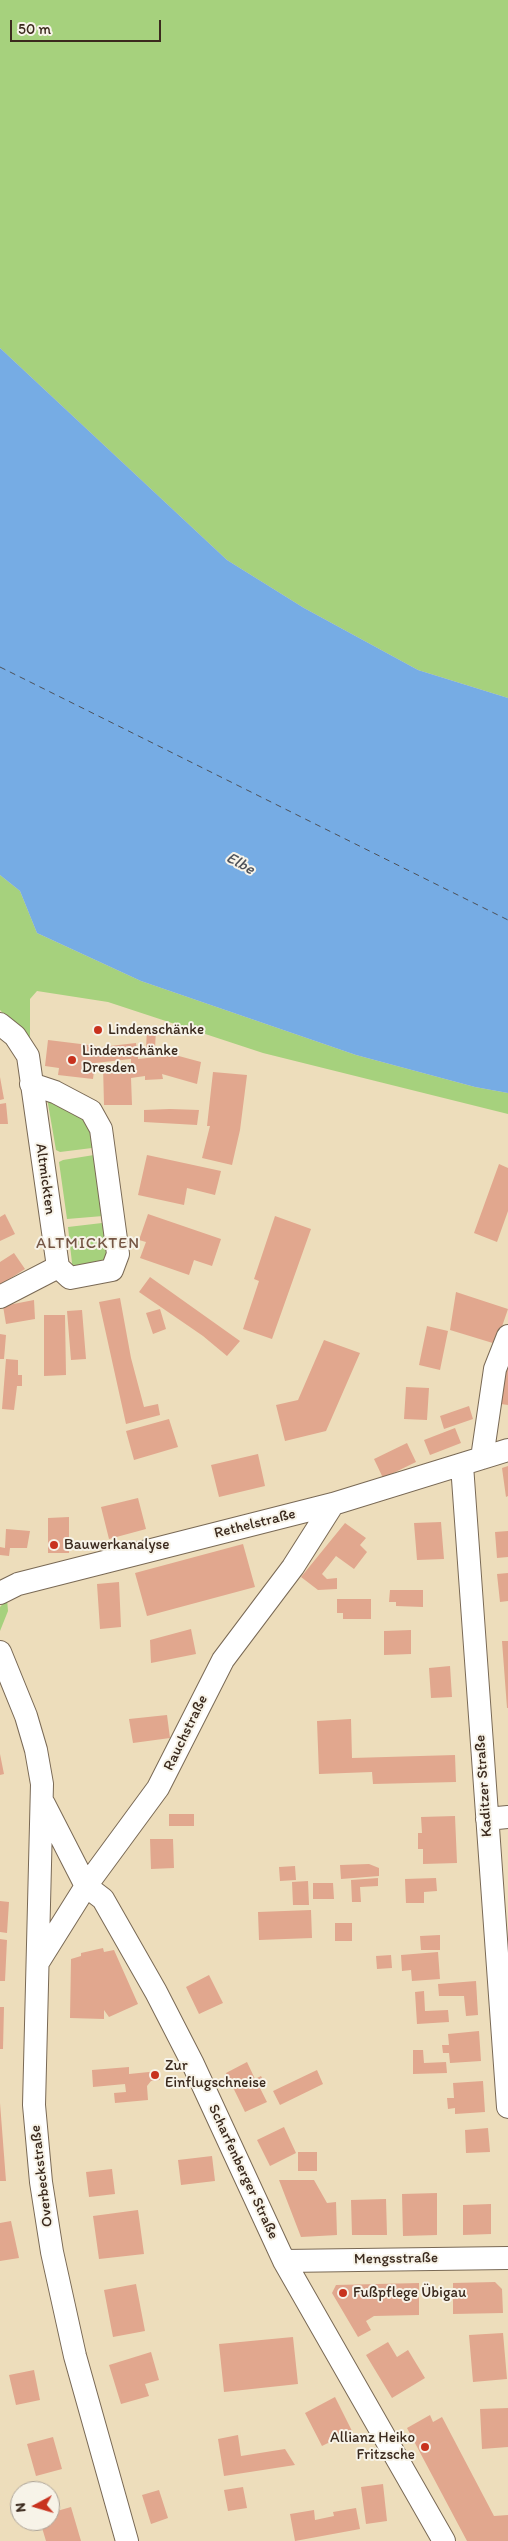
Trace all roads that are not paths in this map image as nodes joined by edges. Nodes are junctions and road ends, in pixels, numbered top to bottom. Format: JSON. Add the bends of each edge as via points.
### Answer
{"nodes":[{"id":1,"x":0,"y":1024,"type":"edge"},
{"id":2,"x":31,"y":1084,"type":"junction"},
{"id":3,"x":58,"y":1267,"type":"junction"},
{"id":4,"x":0,"y":1297,"type":"edge"},
{"id":5,"x":508,"y":1336,"type":"edge"},
{"id":6,"x":508,"y":1450,"type":"edge"},
{"id":7,"x":472,"y":1462,"type":"junction"},
{"id":8,"x":333,"y":1504,"type":"junction"},
{"id":9,"x":0,"y":1593,"type":"edge"},
{"id":10,"x":0,"y":1652,"type":"edge"},
{"id":11,"x":0,"y":1684,"type":"edge"},
{"id":12,"x":26,"y":1716,"type":"junction"},
{"id":13,"x":42,"y":1801,"type":"junction"},
{"id":14,"x":497,"y":1818,"type":"edge"},
{"id":15,"x":86,"y":1886,"type":"junction"},
{"id":16,"x":38,"y":1962,"type":"junction"},
{"id":17,"x":508,"y":2107,"type":"edge"},
{"id":18,"x":508,"y":2258,"type":"edge"},
{"id":19,"x":284,"y":2261,"type":"junction"},
{"id":20,"x":127,"y":2541,"type":"edge"},
{"id":21,"x":444,"y":2541,"type":"edge"}],
"edges":[{"from":1,"to":2,"type":"street","name":"Altmickten","via":[[15,1036],[28,1056]]},
{"from":2,"to":3,"type":"street","name":"Altmickten"},
{"from":2,"to":3,"type":"street","via":[[55,1092],[91,1111],[101,1130],[118,1254],[112,1270],[70,1278]]},
{"from":3,"to":4,"type":"street"},
{"from":5,"to":7,"type":"street","name":"Kaditzer Straße","via":[[495,1369]]},
{"from":6,"to":7,"type":"street","name":"Rethelstraße"},
{"from":7,"to":8,"type":"street","name":"Rethelstraße"},
{"from":7,"to":14,"type":"street","name":"Kaditzer Straße"},
{"from":8,"to":9,"type":"street","name":"Rethelstraße","via":[[18,1584]]},
{"from":8,"to":15,"type":"street","name":"Rauchstraße","via":[[292,1568],[222,1660],[158,1788]]},
{"from":10,"to":12,"type":"street","name":"Scharfenberger Straße"},
{"from":11,"to":12,"type":"street","name":"Scharfenberger Straße"},
{"from":12,"to":13,"type":"street","name":"Scharfenberger Straße","via":[[36,1750]]},
{"from":13,"to":15,"type":"street","name":"Scharfenberger Straße"},
{"from":13,"to":16,"type":"street","name":"Overbeckstraße"},
{"from":14,"to":17,"type":"street","name":"Kaditzer Straße"},
{"from":15,"to":16,"type":"street","name":"Rauchstraße"},
{"from":15,"to":19,"type":"street","name":"Scharfenberger Straße","via":[[104,1899],[156,1992]]},
{"from":16,"to":20,"type":"street","name":"Overbeckstraße","via":[[34,2105],[41,2182],[52,2252],[75,2356]]},
{"from":18,"to":19,"type":"street","name":"Mengsstraße"},
{"from":19,"to":21,"type":"street","name":"Scharfenberger Straße"}]}
